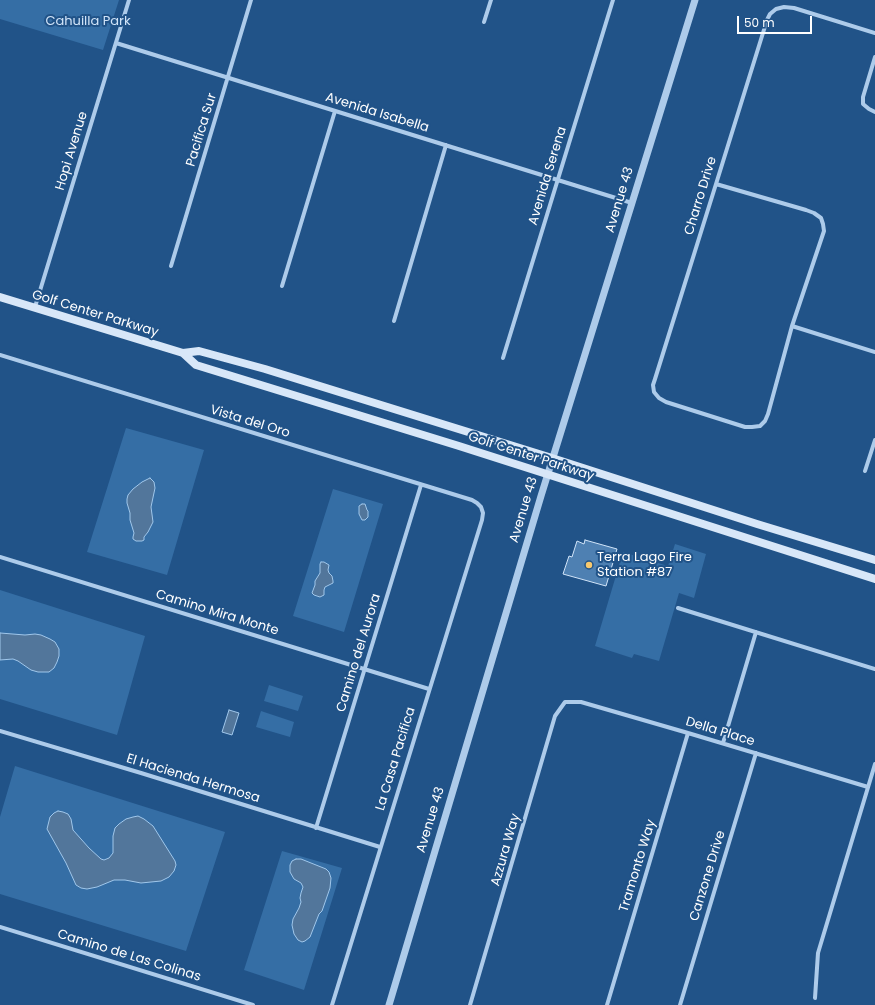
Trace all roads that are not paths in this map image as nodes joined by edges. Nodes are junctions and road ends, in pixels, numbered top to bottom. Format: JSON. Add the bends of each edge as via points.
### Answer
{"nodes":[{"id":1,"x":129,"y":0,"type":"edge"},
{"id":2,"x":251,"y":0,"type":"edge"},
{"id":3,"x":491,"y":0,"type":"edge"},
{"id":4,"x":613,"y":0,"type":"edge"},
{"id":5,"x":695,"y":0,"type":"edge"},
{"id":6,"x":484,"y":22,"type":"dead end"},
{"id":7,"x":875,"y":33,"type":"edge"},
{"id":8,"x":116,"y":43,"type":"junction"},
{"id":9,"x":875,"y":57,"type":"edge"},
{"id":10,"x":228,"y":77,"type":"junction"},
{"id":11,"x":335,"y":111,"type":"junction"},
{"id":12,"x":875,"y":112,"type":"edge"},
{"id":13,"x":446,"y":145,"type":"junction"},
{"id":14,"x":558,"y":180,"type":"junction"},
{"id":15,"x":716,"y":184,"type":"junction"},
{"id":16,"x":632,"y":203,"type":"junction"},
{"id":17,"x":171,"y":266,"type":"dead end"},
{"id":18,"x":282,"y":286,"type":"dead end"},
{"id":19,"x":0,"y":297,"type":"edge"},
{"id":20,"x":35,"y":308,"type":"junction"},
{"id":21,"x":394,"y":321,"type":"dead end"},
{"id":22,"x":792,"y":326,"type":"junction"},
{"id":23,"x":875,"y":352,"type":"edge"},
{"id":24,"x":183,"y":353,"type":"junction"},
{"id":25,"x":0,"y":355,"type":"edge"},
{"id":26,"x":503,"y":358,"type":"dead end"},
{"id":27,"x":875,"y":440,"type":"edge"},
{"id":28,"x":552,"y":458,"type":"junction"},
{"id":29,"x":866,"y":471,"type":"dead end"},
{"id":30,"x":547,"y":474,"type":"junction"},
{"id":31,"x":421,"y":485,"type":"junction"},
{"id":32,"x":482,"y":520,"type":"joint"},
{"id":33,"x":0,"y":557,"type":"edge"},
{"id":34,"x":875,"y":560,"type":"edge"},
{"id":35,"x":875,"y":579,"type":"edge"},
{"id":36,"x":678,"y":608,"type":"dead end"},
{"id":37,"x":756,"y":632,"type":"junction"},
{"id":38,"x":364,"y":669,"type":"junction"},
{"id":39,"x":875,"y":669,"type":"edge"},
{"id":40,"x":429,"y":689,"type":"junction"},
{"id":41,"x":565,"y":702,"type":"joint"},
{"id":42,"x":0,"y":731,"type":"edge"},
{"id":43,"x":688,"y":733,"type":"junction"},
{"id":44,"x":723,"y":743,"type":"junction"},
{"id":45,"x":756,"y":753,"type":"junction"},
{"id":46,"x":875,"y":764,"type":"edge"},
{"id":47,"x":868,"y":787,"type":"junction"},
{"id":48,"x":316,"y":828,"type":"junction"},
{"id":49,"x":380,"y":847,"type":"junction"},
{"id":50,"x":0,"y":927,"type":"edge"},
{"id":51,"x":815,"y":998,"type":"dead end"},
{"id":52,"x":253,"y":1005,"type":"edge"},
{"id":53,"x":332,"y":1005,"type":"edge"},
{"id":54,"x":389,"y":1005,"type":"edge"},
{"id":55,"x":470,"y":1005,"type":"edge"},
{"id":56,"x":607,"y":1005,"type":"edge"},
{"id":57,"x":680,"y":1005,"type":"edge"}],
"edges":[{"from":1,"to":8,"type":"street","name":"Hopi Avenue"},
{"from":2,"to":10,"type":"street","name":"Pacifica Sur"},
{"from":3,"to":6,"type":"street"},
{"from":4,"to":14,"type":"street","name":"Avenida Serena"},
{"from":5,"to":16,"type":"street","name":"Avenue 43"},
{"from":7,"to":15,"type":"street","name":"Charro Drive","via":[[794,8],[784,7],[770,14]]},
{"from":8,"to":10,"type":"street","name":"Avenida Isabella"},
{"from":8,"to":20,"type":"street","name":"Hopi Avenue"},
{"from":9,"to":12,"type":"street","via":[[863,96],[863,104]]},
{"from":10,"to":11,"type":"street","name":"Avenida Isabella"},
{"from":10,"to":17,"type":"street","name":"Pacifica Sur"},
{"from":11,"to":13,"type":"street","name":"Avenida Isabella"},
{"from":11,"to":18,"type":"street"},
{"from":13,"to":14,"type":"street","name":"Avenida Isabella"},
{"from":13,"to":21,"type":"street"},
{"from":14,"to":16,"type":"street","name":"Avenida Isabella"},
{"from":14,"to":26,"type":"street","name":"Avenida Serena"},
{"from":15,"to":22,"type":"street","via":[[806,210],[820,218],[824,231]]},
{"from":15,"to":22,"type":"street","name":"Charro Drive","via":[[655,379],[654,392],[666,402],[745,427],[760,426],[768,414]]},
{"from":16,"to":28,"type":"street","name":"Avenue 43"},
{"from":19,"to":20,"type":"main road","name":"Golf Center Parkway"},
{"from":20,"to":24,"type":"main road","name":"Golf Center Parkway"},
{"from":22,"to":23,"type":"street"},
{"from":24,"to":28,"type":"main road","name":"Golf Center Parkway","via":[[199,351],[236,361]]},
{"from":24,"to":30,"type":"main road","name":"Golf Center Parkway","via":[[196,365]]},
{"from":25,"to":31,"type":"street","name":"Vista del Oro"},
{"from":27,"to":29,"type":"street"},
{"from":28,"to":30,"type":"street","name":"Avenue 43"},
{"from":28,"to":34,"type":"main road","name":"Golf Center Parkway"},
{"from":30,"to":35,"type":"main road","name":"Golf Center Parkway"},
{"from":30,"to":54,"type":"street","name":"Avenue 43"},
{"from":31,"to":32,"type":"street","name":"Vista del Oro","via":[[472,500],[480,507]]},
{"from":31,"to":38,"type":"street","name":"Camino del Aurora"},
{"from":32,"to":40,"type":"street","name":"La Casa Pacifica"},
{"from":33,"to":38,"type":"street","name":"Camino Mira Monte"},
{"from":36,"to":37,"type":"street"},
{"from":37,"to":39,"type":"street"},
{"from":37,"to":44,"type":"street"},
{"from":38,"to":40,"type":"street","name":"Camino Mira Monte"},
{"from":38,"to":48,"type":"street","name":"Camino del Aurora"},
{"from":40,"to":49,"type":"street","name":"La Casa Pacifica"},
{"from":41,"to":43,"type":"street","name":"Della Place","via":[[581,702]]},
{"from":41,"to":55,"type":"street","name":"Azzura Way","via":[[555,716]]},
{"from":42,"to":48,"type":"street","name":"El Hacienda Hermosa"},
{"from":43,"to":44,"type":"street","name":"Della Place"},
{"from":43,"to":56,"type":"street","name":"Tramonto Way"},
{"from":44,"to":45,"type":"street","name":"Della Place"},
{"from":45,"to":47,"type":"street","name":"Della Place"},
{"from":45,"to":57,"type":"street","name":"Canzone Drive"},
{"from":46,"to":47,"type":"street"},
{"from":47,"to":51,"type":"street","via":[[818,953]]},
{"from":48,"to":49,"type":"street","name":"El Hacienda Hermosa"},
{"from":49,"to":53,"type":"street","name":"La Casa Pacifica"},
{"from":50,"to":52,"type":"street","name":"Camino de Las Colinas"}]}
